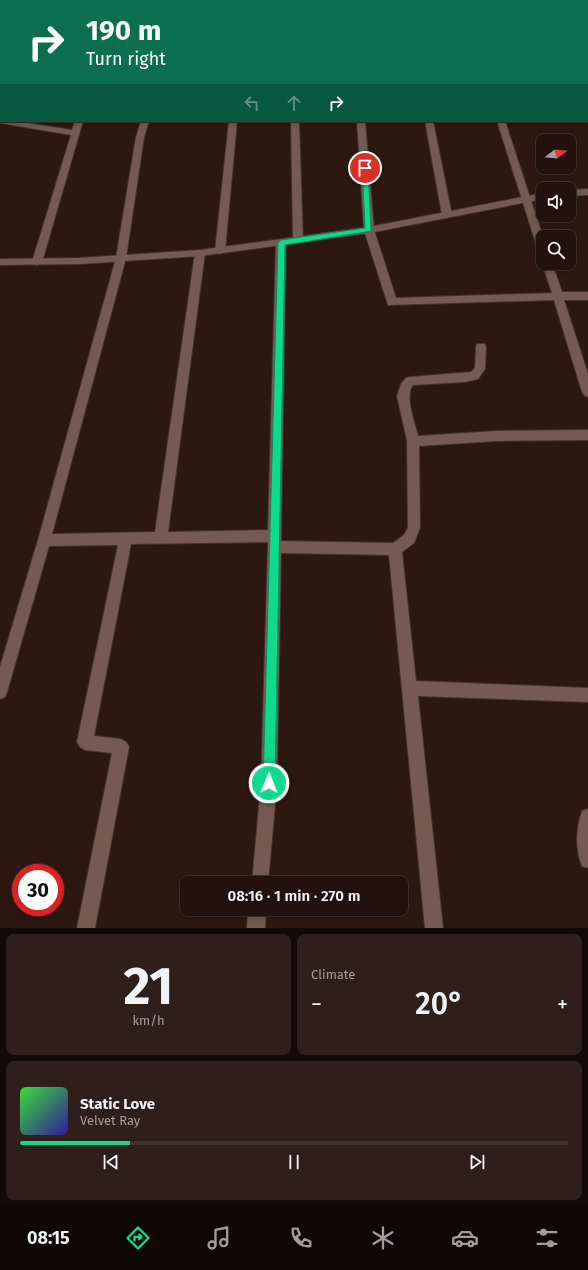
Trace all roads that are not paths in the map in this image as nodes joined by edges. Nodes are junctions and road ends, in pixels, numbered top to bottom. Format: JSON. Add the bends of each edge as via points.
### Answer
{"nodes":[{"id":1,"x":6,"y":122,"type":"edge"},
{"id":2,"x":79,"y":122,"type":"edge"},
{"id":3,"x":145,"y":122,"type":"edge"},
{"id":4,"x":233,"y":122,"type":"edge"},
{"id":5,"x":295,"y":122,"type":"edge"},
{"id":6,"x":361,"y":122,"type":"edge"},
{"id":7,"x":429,"y":122,"type":"edge"},
{"id":8,"x":501,"y":122,"type":"edge"},
{"id":9,"x":75,"y":133,"type":"junction"},
{"id":10,"x":588,"y":192,"type":"edge"},
{"id":11,"x":576,"y":193,"type":"edge"},
{"id":12,"x":536,"y":197,"type":"edge"},
{"id":13,"x":526,"y":199,"type":"junction"},
{"id":14,"x":447,"y":215,"type":"junction"},
{"id":15,"x":369,"y":230,"type":"junction"},
{"id":16,"x":536,"y":230,"type":"edge"},
{"id":17,"x":298,"y":240,"type":"junction"},
{"id":18,"x":281,"y":243,"type":"junction"},
{"id":19,"x":220,"y":251,"type":"junction"},
{"id":20,"x":200,"y":253,"type":"junction"},
{"id":21,"x":121,"y":258,"type":"junction"},
{"id":22,"x":36,"y":262,"type":"junction"},
{"id":23,"x":2,"y":263,"type":"edge"},
{"id":24,"x":549,"y":270,"type":"edge"},
{"id":25,"x":558,"y":296,"type":"junction"},
{"id":26,"x":588,"y":296,"type":"edge"},
{"id":27,"x":481,"y":346,"type":"dead end"},
{"id":28,"x":588,"y":392,"type":"edge"},
{"id":29,"x":588,"y":435,"type":"edge"},
{"id":30,"x":413,"y":441,"type":"junction"},
{"id":31,"x":161,"y":538,"type":"junction"},
{"id":32,"x":126,"y":539,"type":"junction"},
{"id":33,"x":44,"y":540,"type":"junction"},
{"id":34,"x":274,"y":541,"type":"junction"},
{"id":35,"x":395,"y":549,"type":"junction"},
{"id":36,"x":410,"y":688,"type":"junction"},
{"id":37,"x":0,"y":692,"type":"edge"},
{"id":38,"x":588,"y":695,"type":"edge"},
{"id":39,"x":588,"y":817,"type":"edge"},
{"id":40,"x":588,"y":860,"type":"edge"},
{"id":41,"x":261,"y":876,"type":"edge"},
{"id":42,"x":257,"y":916,"type":"edge"},
{"id":43,"x":86,"y":928,"type":"edge"},
{"id":44,"x":256,"y":928,"type":"edge"},
{"id":45,"x":434,"y":928,"type":"edge"}],
"edges":[{"from":1,"to":9,"type":"street"},
{"from":2,"to":9,"type":"street"},
{"from":3,"to":21,"type":"street","via":[[140,137]]},
{"from":4,"to":19,"type":"street"},
{"from":5,"to":17,"type":"street"},
{"from":6,"to":15,"type":"street"},
{"from":7,"to":14,"type":"street"},
{"from":8,"to":13,"type":"street"},
{"from":9,"to":22,"type":"street"},
{"from":10,"to":11,"type":"street"},
{"from":12,"to":13,"type":"street"},
{"from":13,"to":14,"type":"street"},
{"from":13,"to":16,"type":"street"},
{"from":14,"to":15,"type":"street"},
{"from":15,"to":17,"type":"street"},
{"from":15,"to":25,"type":"street","via":[[392,302]]},
{"from":17,"to":18,"type":"street"},
{"from":18,"to":19,"type":"street"},
{"from":18,"to":34,"type":"street"},
{"from":19,"to":20,"type":"street"},
{"from":20,"to":21,"type":"street"},
{"from":20,"to":31,"type":"street"},
{"from":21,"to":22,"type":"street"},
{"from":21,"to":33,"type":"street"},
{"from":22,"to":23,"type":"street"},
{"from":24,"to":25,"type":"street"},
{"from":25,"to":26,"type":"street"},
{"from":25,"to":28,"type":"street"},
{"from":27,"to":30,"type":"street","via":[[480,369],[474,376],[410,381],[405,387],[403,396]]},
{"from":29,"to":30,"type":"street","via":[[496,436]]},
{"from":30,"to":35,"type":"street","via":[[414,528],[409,539]]},
{"from":31,"to":32,"type":"street"},
{"from":31,"to":34,"type":"street"},
{"from":32,"to":33,"type":"street"},
{"from":32,"to":43,"type":"street","via":[[85,742],[121,747]]},
{"from":33,"to":37,"type":"street"},
{"from":34,"to":35,"type":"street"},
{"from":34,"to":41,"type":"street","via":[[269,783]]},
{"from":35,"to":36,"type":"street"},
{"from":36,"to":38,"type":"street"},
{"from":36,"to":45,"type":"street"},
{"from":39,"to":40,"type":"street"},
{"from":42,"to":44,"type":"street"}]}
